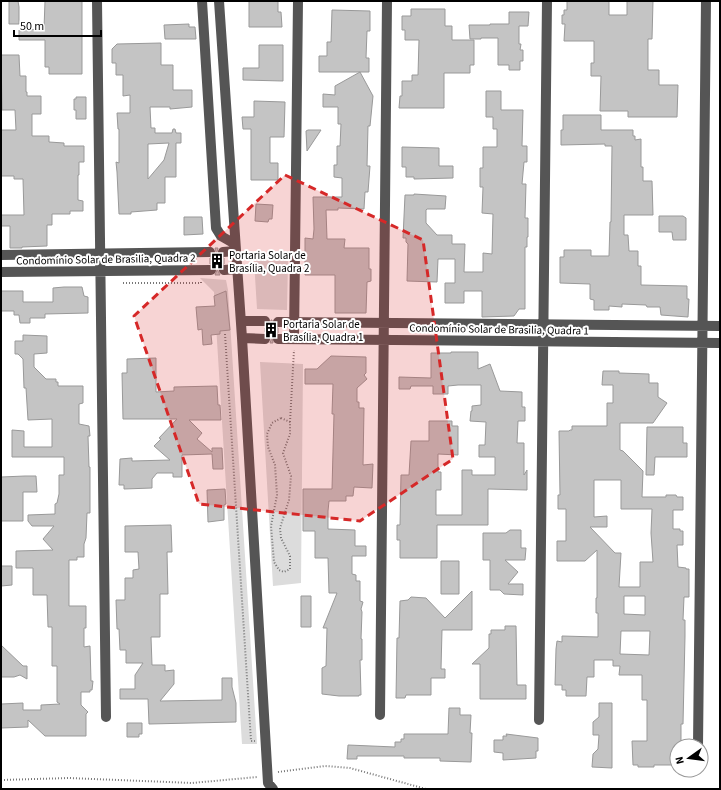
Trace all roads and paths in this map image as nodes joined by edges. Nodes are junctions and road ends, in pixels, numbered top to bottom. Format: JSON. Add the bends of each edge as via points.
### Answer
{"nodes":[{"id":1,"x":97,"y":1,"type":"edge"},
{"id":2,"x":202,"y":1,"type":"edge"},
{"id":3,"x":219,"y":1,"type":"edge"},
{"id":4,"x":298,"y":1,"type":"edge"},
{"id":5,"x":388,"y":1,"type":"edge"},
{"id":6,"x":547,"y":1,"type":"edge"},
{"id":7,"x":706,"y":1,"type":"edge"},
{"id":8,"x":236,"y":248,"type":"junction"},
{"id":9,"x":223,"y":252,"type":"dead end"},
{"id":10,"x":100,"y":253,"type":"junction"},
{"id":11,"x":1,"y":255,"type":"edge"},
{"id":12,"x":237,"y":269,"type":"junction"},
{"id":13,"x":224,"y":270,"type":"dead end"},
{"id":14,"x":100,"y":271,"type":"junction"},
{"id":15,"x":1,"y":272,"type":"edge"},
{"id":16,"x":241,"y":321,"type":"junction"},
{"id":17,"x":278,"y":322,"type":"dead end"},
{"id":18,"x":294,"y":322,"type":"junction"},
{"id":19,"x":384,"y":323,"type":"junction"},
{"id":20,"x":544,"y":324,"type":"junction"},
{"id":21,"x":703,"y":326,"type":"junction"},
{"id":22,"x":720,"y":326,"type":"edge"},
{"id":23,"x":225,"y":334,"type":"dead end"},
{"id":24,"x":242,"y":338,"type":"junction"},
{"id":25,"x":278,"y":339,"type":"dead end"},
{"id":26,"x":294,"y":339,"type":"junction"},
{"id":27,"x":384,"y":340,"type":"junction"},
{"id":28,"x":543,"y":341,"type":"junction"},
{"id":29,"x":702,"y":343,"type":"junction"},
{"id":30,"x":720,"y":343,"type":"edge"},
{"id":31,"x":290,"y":422,"type":"junction"},
{"id":32,"x":380,"y":715,"type":"dead end"},
{"id":33,"x":106,"y":717,"type":"dead end"},
{"id":34,"x":539,"y":720,"type":"dead end"},
{"id":35,"x":698,"y":738,"type":"edge"},
{"id":36,"x":265,"y":740,"type":"junction"},
{"id":37,"x":1,"y":780,"type":"edge"},
{"id":38,"x":268,"y":784,"type":"edge"},
{"id":39,"x":426,"y":789,"type":"edge"}],
"edges":[{"from":1,"to":10,"type":"street"},
{"from":2,"to":8,"type":"street","via":[[216,228],[221,236]]},
{"from":3,"to":8,"type":"street"},
{"from":4,"to":18,"type":"street"},
{"from":5,"to":19,"type":"street"},
{"from":6,"to":20,"type":"street"},
{"from":7,"to":21,"type":"street"},
{"from":8,"to":9,"type":"street"},
{"from":8,"to":12,"type":"street"},
{"from":10,"to":11,"type":"street","name":"Condomínio Solar de Brasilia, Quadra 2"},
{"from":10,"to":14,"type":"street"},
{"from":10,"to":14,"type":"street","name":"Condomínio Solar de Brasilia, Quadra 2","via":[[205,252],[206,270]]},
{"from":12,"to":13,"type":"street"},
{"from":12,"to":16,"type":"street"},
{"from":14,"to":15,"type":"street","name":"Condomínio Solar de Brasilia, Quadra 2"},
{"from":14,"to":33,"type":"street"},
{"from":16,"to":24,"type":"street"},
{"from":16,"to":24,"type":"street","via":[[264,321],[264,339]]},
{"from":17,"to":18,"type":"street","name":"Condomínio Solar de Brasilia, Quadra 1"},
{"from":18,"to":19,"type":"street","name":"Condomínio Solar de Brasilia, Quadra 1"},
{"from":18,"to":26,"type":"street"},
{"from":19,"to":20,"type":"street","name":"Condomínio Solar de Brasilia, Quadra 1"},
{"from":19,"to":27,"type":"street"},
{"from":20,"to":21,"type":"street","name":"Condomínio Solar de Brasilia, Quadra 1"},
{"from":20,"to":28,"type":"street"},
{"from":21,"to":22,"type":"street","name":"Condomínio Solar de Brasilia, Quadra 1"},
{"from":21,"to":29,"type":"street"},
{"from":23,"to":36,"type":"path","via":[[251,741]]},
{"from":24,"to":36,"type":"street"},
{"from":25,"to":26,"type":"street","name":"Condomínio Solar de Brasilia, Quadra 1"},
{"from":26,"to":27,"type":"street","name":"Condomínio Solar de Brasilia, Quadra 1"},
{"from":26,"to":31,"type":"path"},
{"from":27,"to":28,"type":"street","name":"Condomínio Solar de Brasilia, Quadra 1"},
{"from":27,"to":32,"type":"street"},
{"from":28,"to":29,"type":"street","name":"Condomínio Solar de Brasilia, Quadra 1"},
{"from":28,"to":34,"type":"street"},
{"from":29,"to":30,"type":"street","name":"Condomínio Solar de Brasilia, Quadra 1"},
{"from":29,"to":35,"type":"street"},
{"from":31,"to":31,"type":"path","via":[[281,418],[272,423],[267,434],[268,447],[275,465],[277,495],[271,526],[274,562],[279,570],[284,572],[290,569],[290,556],[281,538],[280,528],[289,500],[291,476],[283,452],[290,434]]},
{"from":36,"to":38,"type":"street"},
{"from":37,"to":38,"type":"path","via":[[69,778],[192,783],[262,777]]},
{"from":38,"to":39,"type":"path","via":[[325,766],[350,768]]}]}
